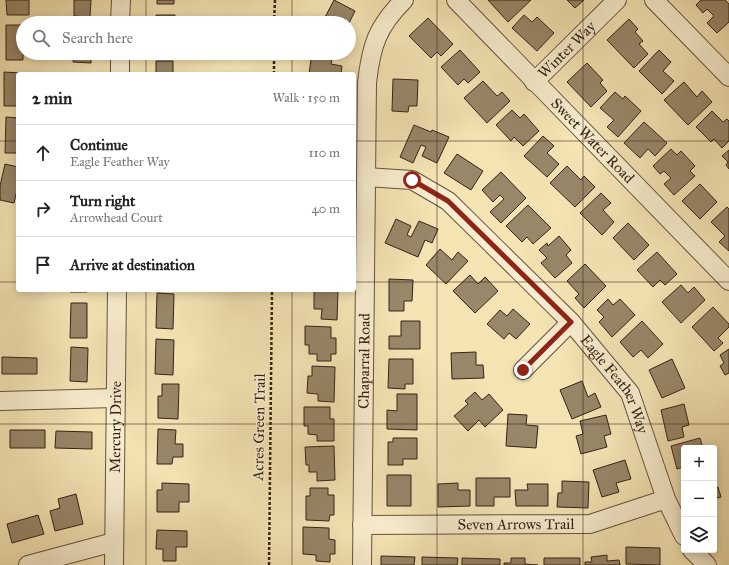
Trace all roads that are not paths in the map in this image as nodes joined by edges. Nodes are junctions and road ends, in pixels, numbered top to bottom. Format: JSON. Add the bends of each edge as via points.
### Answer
{"nodes":[{"id":1,"x":121,"y":0,"type":"edge"},
{"id":2,"x":404,"y":0,"type":"edge"},
{"id":3,"x":456,"y":0,"type":"edge"},
{"id":4,"x":617,"y":0,"type":"edge"},
{"id":5,"x":654,"y":0,"type":"edge"},
{"id":6,"x":120,"y":16,"type":"edge"},
{"id":7,"x":120,"y":60,"type":"edge"},
{"id":8,"x":120,"y":72,"type":"edge"},
{"id":9,"x":729,"y":77,"type":"edge"},
{"id":10,"x":534,"y":82,"type":"junction"},
{"id":11,"x":366,"y":176,"type":"junction"},
{"id":12,"x":729,"y":281,"type":"edge"},
{"id":13,"x":117,"y":292,"type":"edge"},
{"id":14,"x":571,"y":322,"type":"junction"},
{"id":15,"x":523,"y":370,"type":"dead end"},
{"id":16,"x":115,"y":398,"type":"junction"},
{"id":17,"x":0,"y":402,"type":"edge"},
{"id":18,"x":666,"y":499,"type":"junction"},
{"id":19,"x":362,"y":525,"type":"junction"},
{"id":20,"x":681,"y":530,"type":"edge"},
{"id":21,"x":114,"y":542,"type":"junction"},
{"id":22,"x":695,"y":553,"type":"edge"},
{"id":23,"x":28,"y":565,"type":"edge"},
{"id":24,"x":114,"y":565,"type":"edge"},
{"id":25,"x":362,"y":565,"type":"edge"},
{"id":26,"x":707,"y":565,"type":"edge"}],
"edges":[{"from":1,"to":6,"type":"street"},
{"from":2,"to":11,"type":"street","name":"Chaparral Road","via":[[375,39],[370,58],[367,83]]},
{"from":3,"to":10,"type":"street","name":"Sweet Water Road"},
{"from":4,"to":10,"type":"street","name":"Winter Way"},
{"from":5,"to":9,"type":"street"},
{"from":7,"to":8,"type":"street"},
{"from":10,"to":12,"type":"street","name":"Sweet Water Road"},
{"from":11,"to":14,"type":"street","name":"Eagle Feather Way","via":[[412,180],[448,201]]},
{"from":11,"to":19,"type":"street","name":"Chaparral Road"},
{"from":13,"to":16,"type":"street","name":"Mercury Drive"},
{"from":14,"to":15,"type":"street"},
{"from":14,"to":18,"type":"street","name":"Eagle Feather Way","via":[[630,393]]},
{"from":16,"to":17,"type":"street"},
{"from":16,"to":21,"type":"street","name":"Mercury Drive"},
{"from":18,"to":19,"type":"street","name":"Seven Arrows Trail","via":[[590,524]]},
{"from":18,"to":20,"type":"street","name":"Eagle Feather Way"},
{"from":19,"to":25,"type":"street","name":"Chaparral Road"},
{"from":21,"to":23,"type":"street"},
{"from":21,"to":24,"type":"street","name":"Mercury Drive"},
{"from":22,"to":26,"type":"street"}]}
